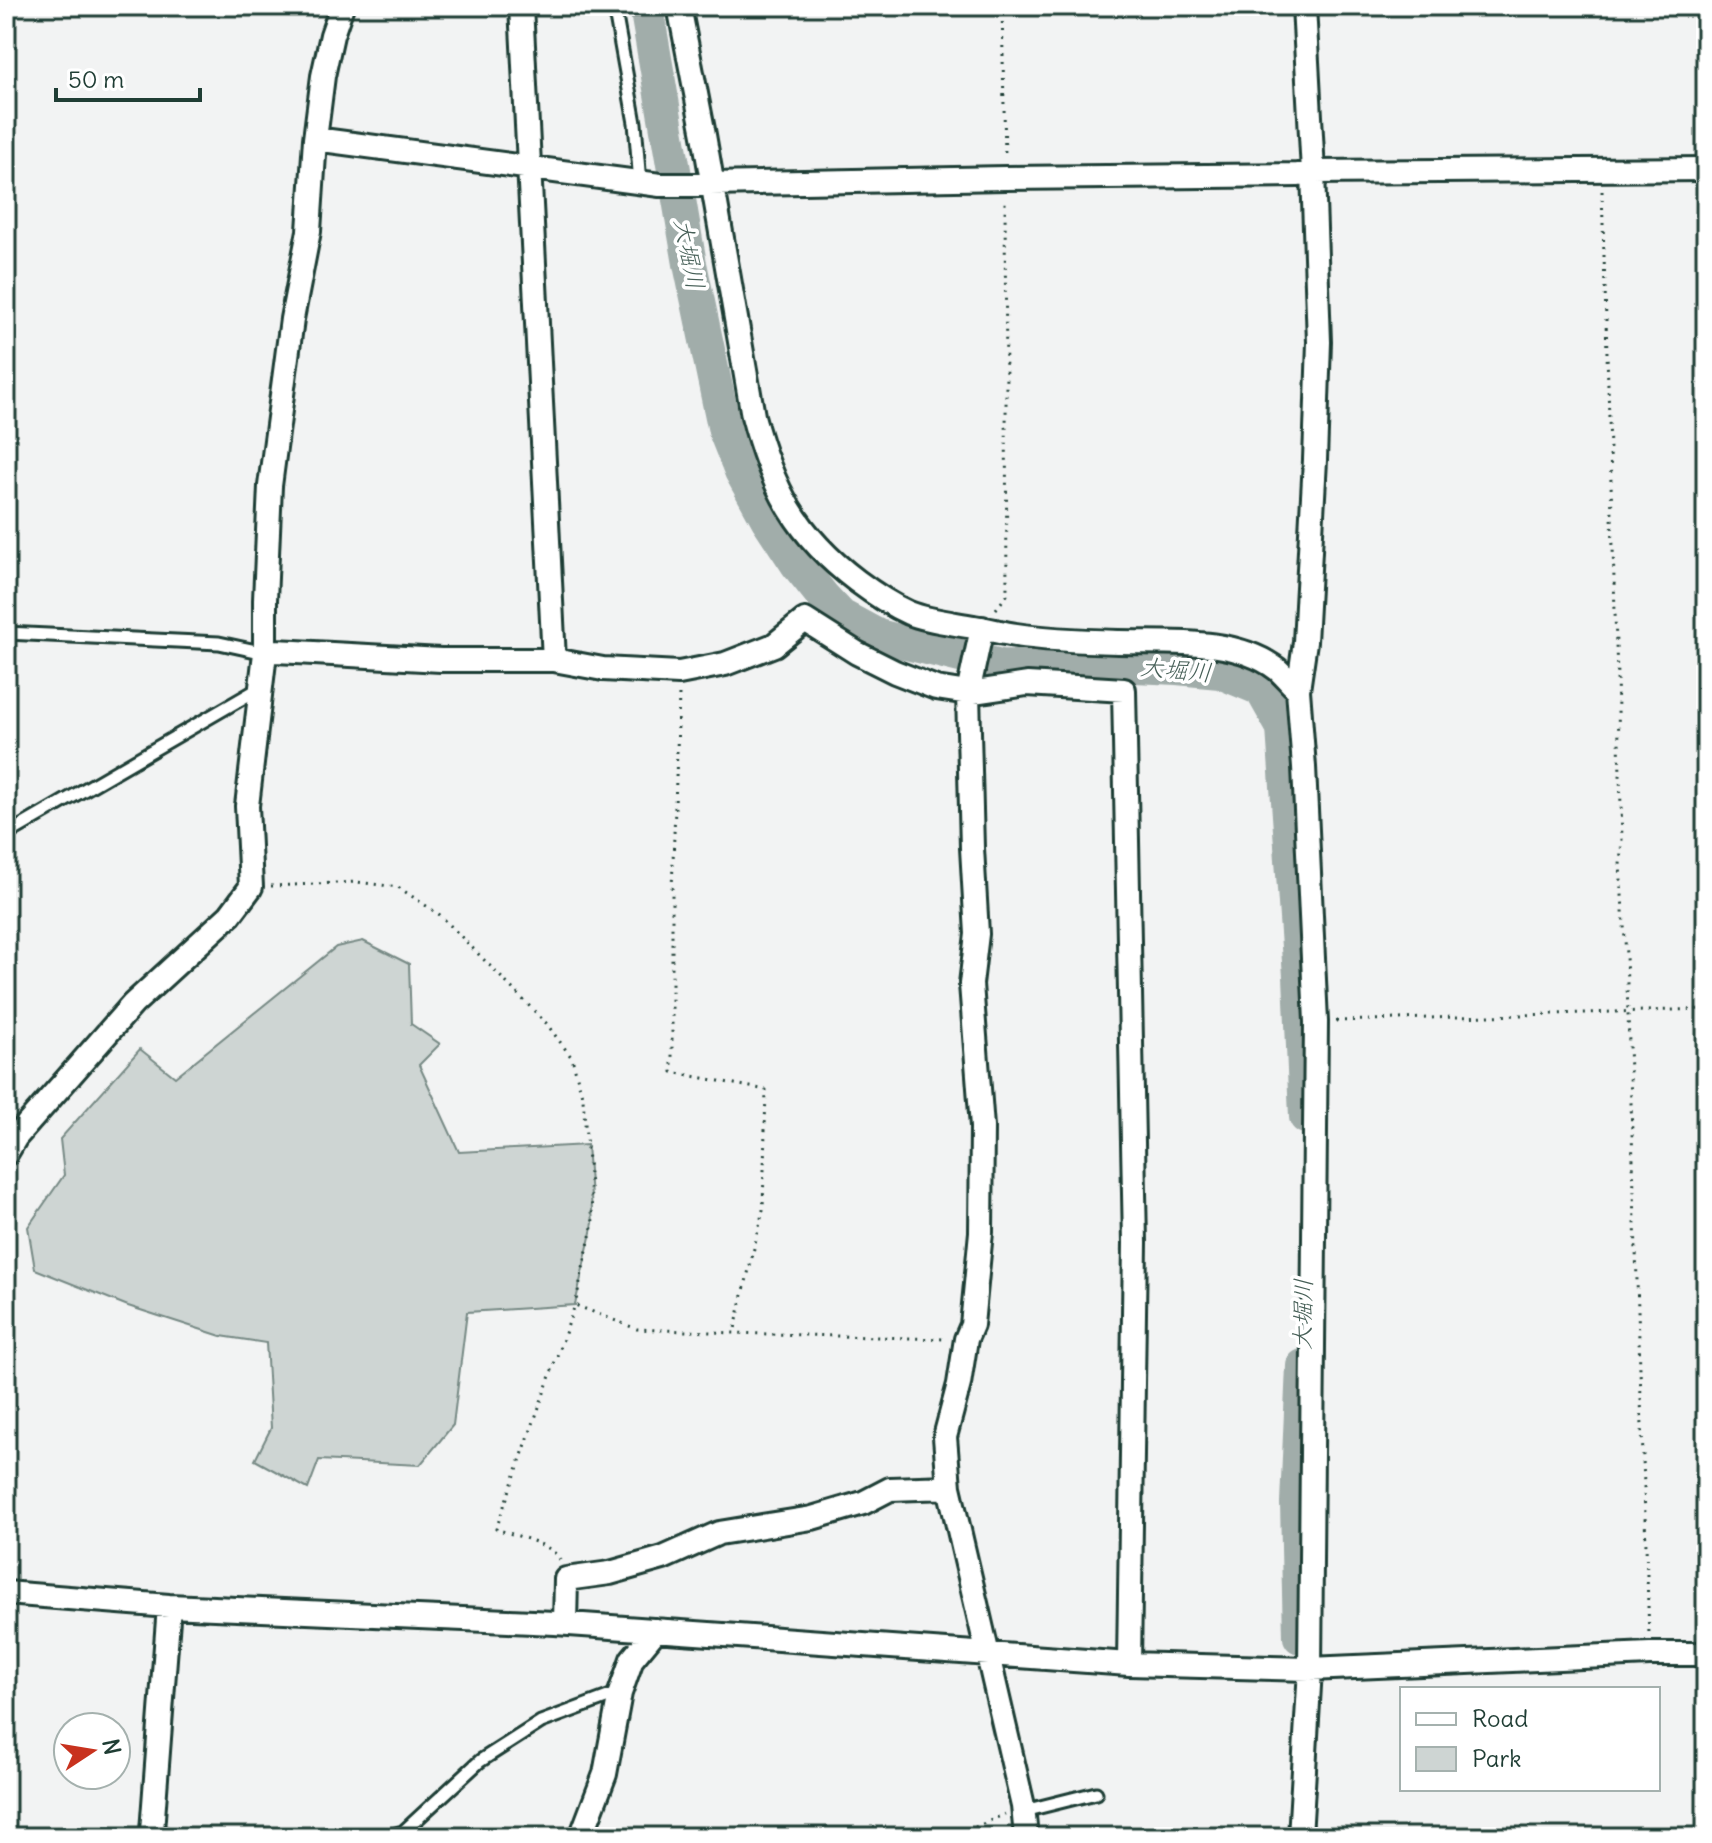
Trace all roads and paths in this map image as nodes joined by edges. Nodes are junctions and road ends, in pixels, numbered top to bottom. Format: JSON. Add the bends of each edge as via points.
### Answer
{"nodes":[{"id":1,"x":342,"y":6,"type":"edge"},
{"id":2,"x":521,"y":6,"type":"edge"},
{"id":3,"x":614,"y":6,"type":"edge"},
{"id":4,"x":679,"y":6,"type":"edge"},
{"id":5,"x":1002,"y":6,"type":"edge"},
{"id":6,"x":1304,"y":6,"type":"edge"},
{"id":7,"x":315,"y":139,"type":"junction"},
{"id":8,"x":529,"y":167,"type":"junction"},
{"id":9,"x":1706,"y":169,"type":"edge"},
{"id":10,"x":1313,"y":172,"type":"junction"},
{"id":11,"x":1601,"y":172,"type":"junction"},
{"id":12,"x":1005,"y":178,"type":"junction"},
{"id":13,"x":650,"y":184,"type":"junction"},
{"id":14,"x":702,"y":184,"type":"junction"},
{"id":15,"x":982,"y":629,"type":"junction"},
{"id":16,"x":6,"y":633,"type":"edge"},
{"id":17,"x":265,"y":653,"type":"junction"},
{"id":18,"x":554,"y":660,"type":"junction"},
{"id":19,"x":679,"y":673,"type":"junction"},
{"id":20,"x":261,"y":687,"type":"junction"},
{"id":21,"x":1298,"y":690,"type":"junction"},
{"id":22,"x":968,"y":692,"type":"junction"},
{"id":23,"x":6,"y":835,"type":"edge"},
{"id":24,"x":251,"y":887,"type":"junction"},
{"id":25,"x":1706,"y":1009,"type":"edge"},
{"id":26,"x":1627,"y":1012,"type":"junction"},
{"id":27,"x":1316,"y":1022,"type":"junction"},
{"id":28,"x":6,"y":1154,"type":"edge"},
{"id":29,"x":575,"y":1305,"type":"junction"},
{"id":30,"x":734,"y":1333,"type":"junction"},
{"id":31,"x":966,"y":1339,"type":"junction"},
{"id":32,"x":949,"y":1487,"type":"junction"},
{"id":33,"x":566,"y":1579,"type":"junction"},
{"id":34,"x":6,"y":1593,"type":"edge"},
{"id":35,"x":169,"y":1606,"type":"junction"},
{"id":36,"x":565,"y":1623,"type":"junction"},
{"id":37,"x":656,"y":1630,"type":"junction"},
{"id":38,"x":1650,"y":1654,"type":"junction"},
{"id":39,"x":1706,"y":1654,"type":"edge"},
{"id":40,"x":989,"y":1655,"type":"junction"},
{"id":41,"x":1129,"y":1664,"type":"junction"},
{"id":42,"x":1310,"y":1669,"type":"junction"},
{"id":43,"x":620,"y":1693,"type":"junction"},
{"id":44,"x":1096,"y":1793,"type":"dead end"},
{"id":45,"x":1023,"y":1809,"type":"junction"},
{"id":46,"x":151,"y":1834,"type":"edge"},
{"id":47,"x":181,"y":1837,"type":"edge"},
{"id":48,"x":386,"y":1837,"type":"edge"},
{"id":49,"x":581,"y":1837,"type":"edge"},
{"id":50,"x":953,"y":1837,"type":"edge"},
{"id":51,"x":1026,"y":1837,"type":"edge"},
{"id":52,"x":1300,"y":1837,"type":"edge"}],
"edges":[{"from":1,"to":7,"type":"street","via":[[323,76]]},
{"from":2,"to":8,"type":"street"},
{"from":3,"to":13,"type":"lane"},
{"from":4,"to":14,"type":"street"},
{"from":5,"to":12,"type":"path"},
{"from":6,"to":10,"type":"street"},
{"from":7,"to":8,"type":"street"},
{"from":7,"to":17,"type":"street","via":[[309,231],[270,486]]},
{"from":8,"to":13,"type":"street"},
{"from":8,"to":18,"type":"street"},
{"from":9,"to":11,"type":"street"},
{"from":10,"to":11,"type":"street"},
{"from":10,"to":12,"type":"street"},
{"from":10,"to":21,"type":"street","via":[[1319,342],[1305,642]]},
{"from":11,"to":26,"type":"path"},
{"from":12,"to":14,"type":"street"},
{"from":12,"to":15,"type":"path","via":[[1007,595]]},
{"from":13,"to":14,"type":"street"},
{"from":14,"to":15,"type":"street","via":[[753,416],[788,509],[838,567],[873,593],[909,613]]},
{"from":15,"to":21,"type":"street","via":[[1066,640],[1220,645],[1276,668]]},
{"from":15,"to":22,"type":"street"},
{"from":16,"to":17,"type":"lane","via":[[219,643]]},
{"from":17,"to":18,"type":"street"},
{"from":17,"to":20,"type":"street"},
{"from":18,"to":19,"type":"street"},
{"from":19,"to":22,"type":"street","via":[[725,664],[774,645],[805,620],[895,672],[936,688]]},
{"from":19,"to":30,"type":"path","via":[[672,1072],[766,1090],[763,1210]]},
{"from":20,"to":23,"type":"lane"},
{"from":20,"to":24,"type":"street","via":[[247,806]]},
{"from":21,"to":27,"type":"street"},
{"from":22,"to":31,"type":"street","via":[[977,934],[971,984],[982,1127],[981,1232]]},
{"from":22,"to":41,"type":"street","via":[[1027,684],[1124,690],[1135,1243]]},
{"from":24,"to":28,"type":"street","via":[[230,915],[133,1004]]},
{"from":24,"to":29,"type":"path","via":[[357,882],[398,887],[440,915],[546,1023],[572,1058],[583,1099],[593,1223]]},
{"from":25,"to":26,"type":"path"},
{"from":26,"to":27,"type":"path"},
{"from":26,"to":38,"type":"path"},
{"from":27,"to":42,"type":"street"},
{"from":29,"to":30,"type":"path","via":[[637,1329]]},
{"from":29,"to":33,"type":"path","via":[[496,1529],[551,1549],[559,1555]]},
{"from":30,"to":31,"type":"path"},
{"from":31,"to":32,"type":"street","via":[[945,1437]]},
{"from":32,"to":33,"type":"street","via":[[890,1489],[812,1518],[719,1533],[663,1558]]},
{"from":32,"to":40,"type":"street"},
{"from":33,"to":36,"type":"street"},
{"from":34,"to":35,"type":"street"},
{"from":35,"to":36,"type":"street"},
{"from":35,"to":46,"type":"street"},
{"from":36,"to":37,"type":"street"},
{"from":37,"to":40,"type":"street"},
{"from":37,"to":43,"type":"street","via":[[632,1659]]},
{"from":38,"to":39,"type":"street"},
{"from":38,"to":42,"type":"street"},
{"from":40,"to":41,"type":"street"},
{"from":40,"to":45,"type":"street"},
{"from":41,"to":42,"type":"street"},
{"from":42,"to":52,"type":"street"},
{"from":43,"to":48,"type":"lane","via":[[541,1722],[480,1761],[403,1832]]},
{"from":43,"to":49,"type":"street","via":[[605,1774]]},
{"from":44,"to":45,"type":"lane"},
{"from":45,"to":50,"type":"path"},
{"from":45,"to":51,"type":"street"},
{"from":46,"to":47,"type":"lane"}]}
